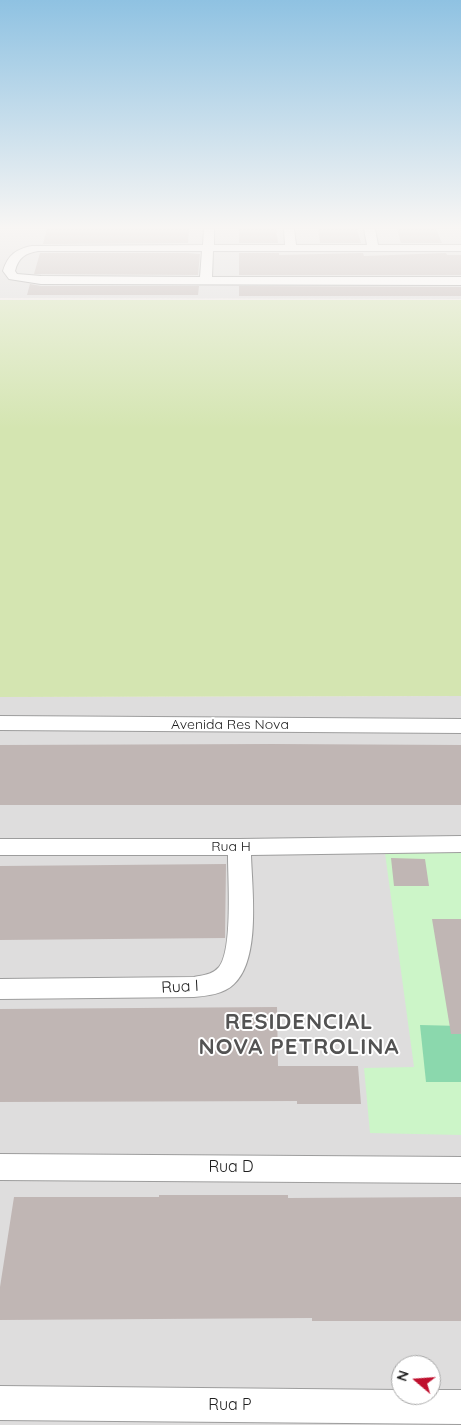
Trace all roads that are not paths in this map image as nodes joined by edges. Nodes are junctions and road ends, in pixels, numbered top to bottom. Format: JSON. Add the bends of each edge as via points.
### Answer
{"nodes":[{"id":1,"x":0,"y":723,"type":"edge"},
{"id":2,"x":461,"y":726,"type":"edge"},
{"id":3,"x":461,"y":844,"type":"edge"},
{"id":4,"x":0,"y":847,"type":"edge"},
{"id":5,"x":239,"y":847,"type":"junction"},
{"id":6,"x":0,"y":989,"type":"edge"},
{"id":7,"x":0,"y":1167,"type":"edge"},
{"id":8,"x":461,"y":1170,"type":"edge"},
{"id":9,"x":0,"y":1404,"type":"edge"},
{"id":10,"x":461,"y":1407,"type":"edge"}],
"edges":[{"from":1,"to":2,"type":"street","name":"Avenida Res Nova"},
{"from":3,"to":5,"type":"street","name":"Rua H"},
{"from":4,"to":5,"type":"street","name":"Rua H"},
{"from":5,"to":6,"type":"street","name":"Rua I","via":[[238,955],[221,981],[194,987]]},
{"from":7,"to":8,"type":"street","name":"Rua D"},
{"from":9,"to":10,"type":"street","name":"Rua P"}]}
